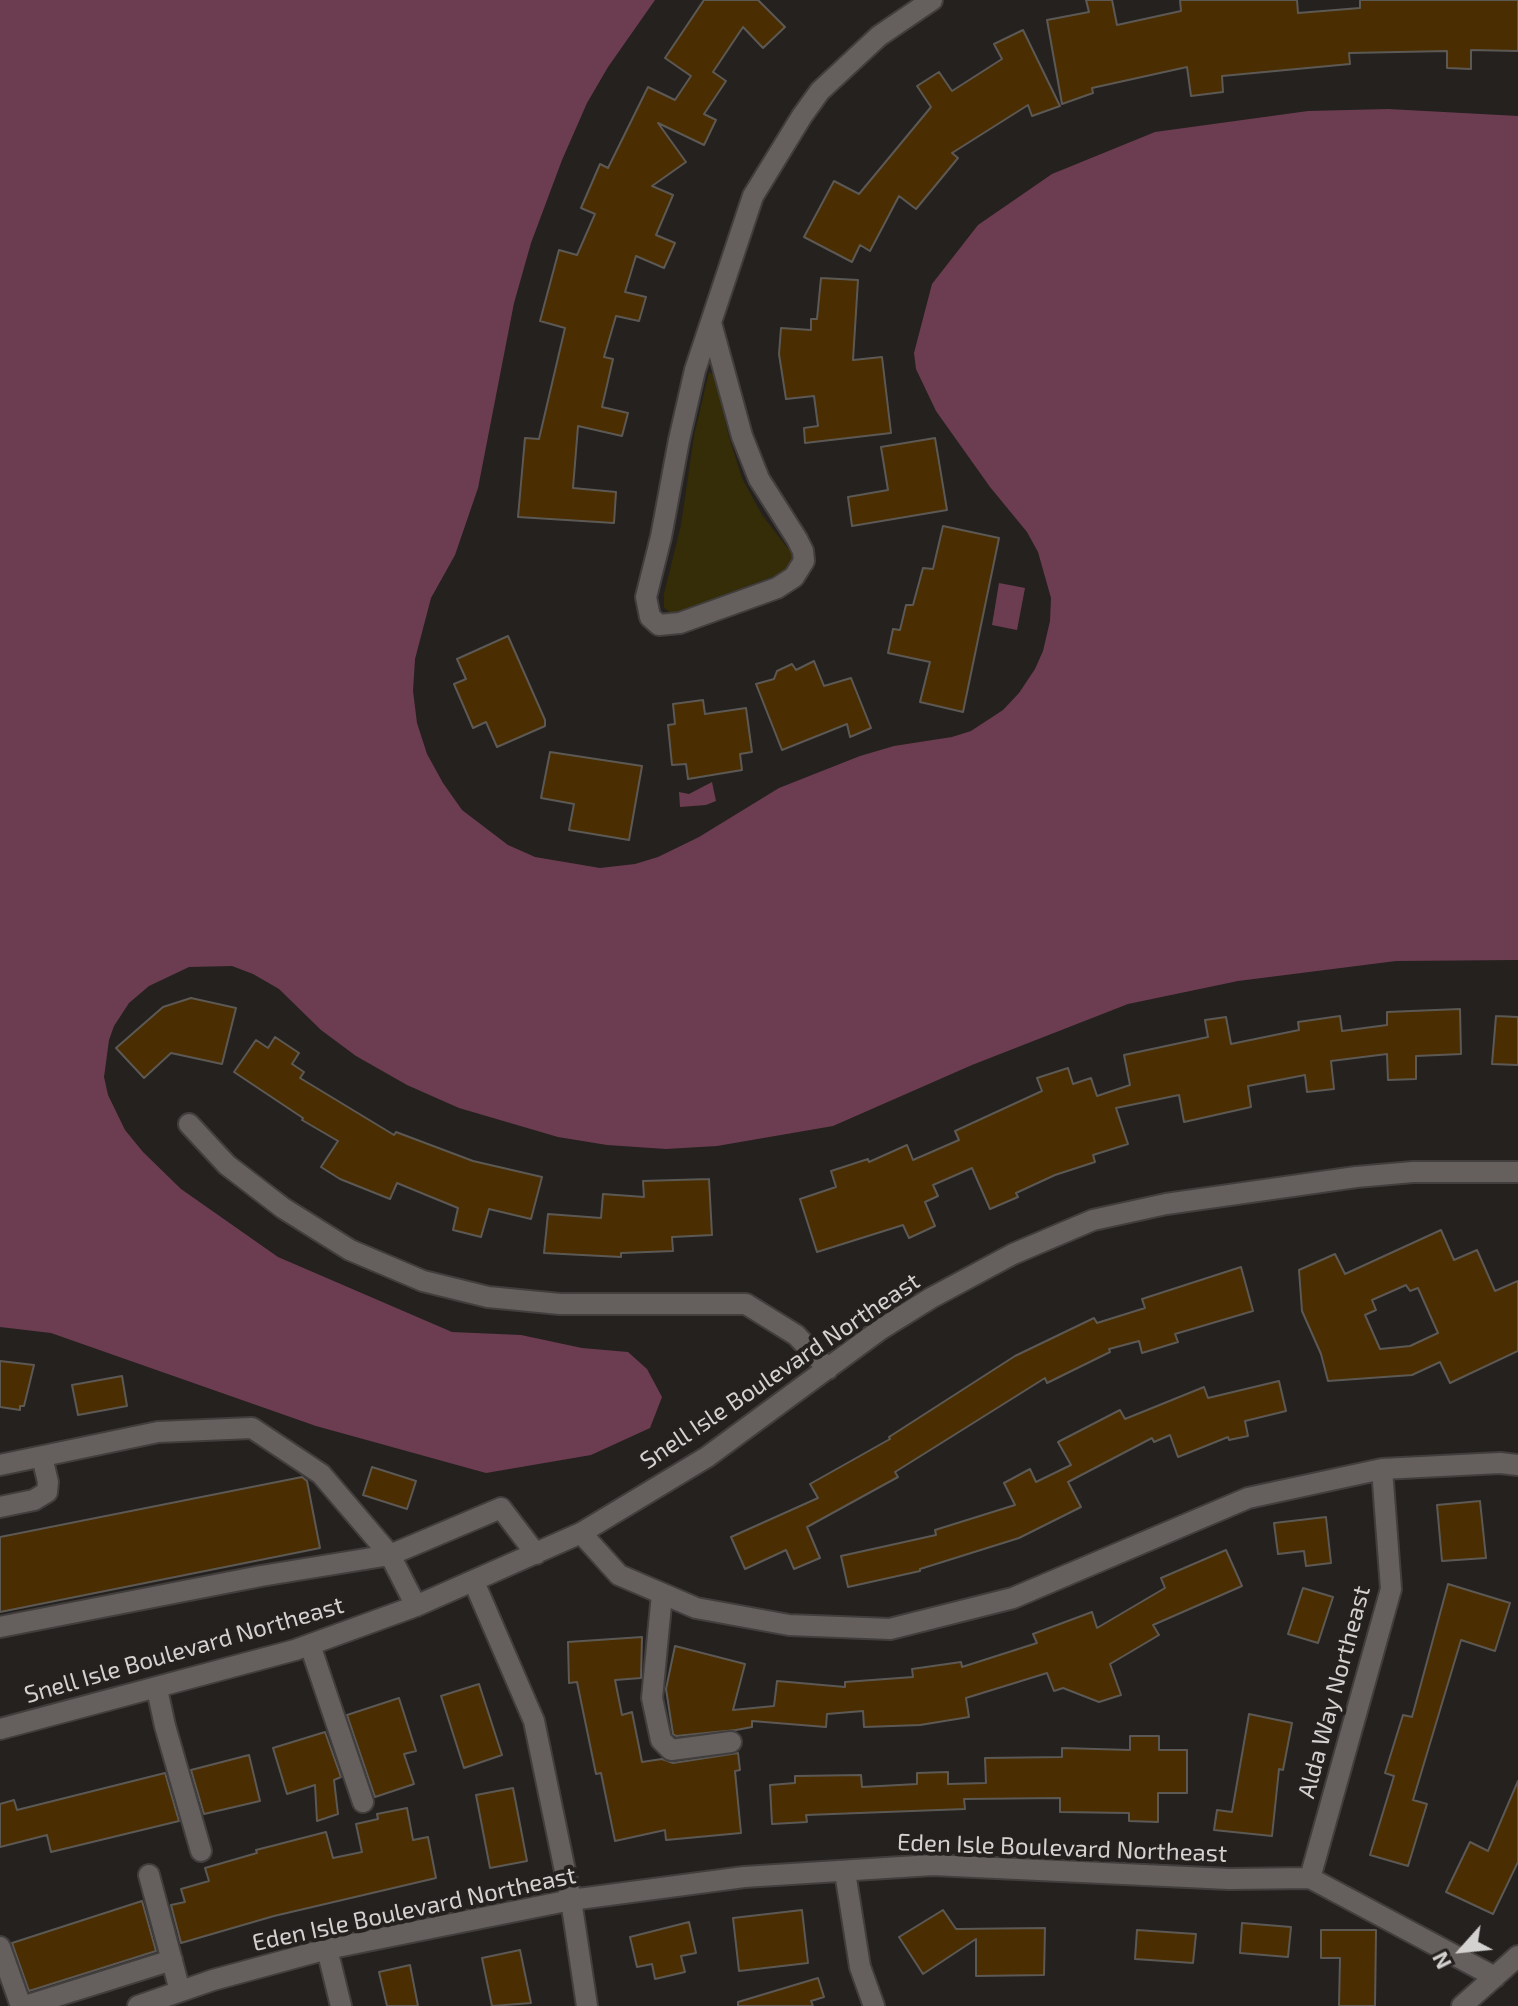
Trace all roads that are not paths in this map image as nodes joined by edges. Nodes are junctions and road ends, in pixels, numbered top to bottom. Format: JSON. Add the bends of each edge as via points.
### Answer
{"nodes":[{"id":1,"x":932,"y":0,"type":"edge"},
{"id":2,"x":711,"y":323,"type":"junction"},
{"id":3,"x":189,"y":1124,"type":"dead end"},
{"id":4,"x":1518,"y":1172,"type":"edge"},
{"id":5,"x":828,"y":1369,"type":"junction"},
{"id":6,"x":42,"y":1457,"type":"junction"},
{"id":7,"x":0,"y":1465,"type":"edge"},
{"id":8,"x":1518,"y":1465,"type":"edge"},
{"id":9,"x":1382,"y":1469,"type":"junction"},
{"id":10,"x":0,"y":1507,"type":"edge"},
{"id":11,"x":581,"y":1533,"type":"junction"},
{"id":12,"x":536,"y":1554,"type":"junction"},
{"id":13,"x":390,"y":1555,"type":"junction"},
{"id":14,"x":474,"y":1582,"type":"junction"},
{"id":15,"x":662,"y":1594,"type":"junction"},
{"id":16,"x":416,"y":1606,"type":"junction"},
{"id":17,"x":0,"y":1627,"type":"edge"},
{"id":18,"x":310,"y":1645,"type":"junction"},
{"id":19,"x":157,"y":1689,"type":"junction"},
{"id":20,"x":0,"y":1729,"type":"edge"},
{"id":21,"x":731,"y":1742,"type":"dead end"},
{"id":22,"x":363,"y":1802,"type":"dead end"},
{"id":23,"x":201,"y":1851,"type":"dead end"},
{"id":24,"x":845,"y":1872,"type":"junction"},
{"id":25,"x":149,"y":1875,"type":"dead end"},
{"id":26,"x":1310,"y":1878,"type":"junction"},
{"id":27,"x":571,"y":1900,"type":"junction"},
{"id":28,"x":0,"y":1947,"type":"edge"},
{"id":29,"x":327,"y":1949,"type":"junction"},
{"id":30,"x":1518,"y":1956,"type":"edge"},
{"id":31,"x":172,"y":1960,"type":"junction"},
{"id":32,"x":1495,"y":1977,"type":"junction"},
{"id":33,"x":180,"y":1991,"type":"junction"},
{"id":34,"x":23,"y":2006,"type":"edge"},
{"id":35,"x":138,"y":2006,"type":"edge"},
{"id":36,"x":341,"y":2006,"type":"edge"},
{"id":37,"x":587,"y":2006,"type":"edge"},
{"id":38,"x":874,"y":2006,"type":"edge"},
{"id":39,"x":1462,"y":2006,"type":"edge"}],
"edges":[{"from":1,"to":2,"type":"street","via":[[839,71],[802,116],[753,196]]},
{"from":2,"to":2,"type":"street","via":[[695,370],[646,597],[650,617],[659,625],[680,623],[777,588],[794,577],[804,561],[742,436]]},
{"from":3,"to":5,"type":"street","via":[[227,1165],[283,1208],[350,1250],[423,1281],[488,1297],[560,1304],[746,1304],[796,1335]]},
{"from":4,"to":5,"type":"street","name":"Snell Isle Boulevard Northeast","via":[[1356,1177],[1104,1217],[965,1279],[881,1329]]},
{"from":5,"to":11,"type":"street","name":"Snell Isle Boulevard Northeast","via":[[707,1457]]},
{"from":6,"to":7,"type":"street"},
{"from":6,"to":10,"type":"street","via":[[47,1492]]},
{"from":6,"to":13,"type":"street","via":[[158,1432],[252,1428],[321,1474]]},
{"from":8,"to":9,"type":"street"},
{"from":9,"to":15,"type":"street","via":[[1248,1498],[1013,1598],[890,1629],[789,1625],[696,1608]]},
{"from":9,"to":26,"type":"street","name":"Alda Way Northeast","via":[[1391,1589]]},
{"from":11,"to":12,"type":"street","name":"Snell Isle Boulevard Northeast"},
{"from":11,"to":15,"type":"street","via":[[619,1575]]},
{"from":12,"to":13,"type":"street","via":[[501,1508]]},
{"from":12,"to":14,"type":"street","name":"Snell Isle Boulevard Northeast"},
{"from":13,"to":16,"type":"street"},
{"from":13,"to":17,"type":"street"},
{"from":14,"to":16,"type":"street","name":"Snell Isle Boulevard Northeast"},
{"from":14,"to":27,"type":"street","via":[[534,1721]]},
{"from":15,"to":21,"type":"street","via":[[652,1698],[661,1740],[671,1750]]},
{"from":16,"to":18,"type":"street","name":"Snell Isle Boulevard Northeast"},
{"from":18,"to":19,"type":"street","name":"Snell Isle Boulevard Northeast"},
{"from":18,"to":22,"type":"street"},
{"from":19,"to":20,"type":"street","name":"Snell Isle Boulevard Northeast"},
{"from":19,"to":23,"type":"street"},
{"from":24,"to":26,"type":"street","name":"Eden Isle Boulevard Northeast","via":[[933,1865]]},
{"from":24,"to":27,"type":"street","name":"Eden Isle Boulevard Northeast","via":[[744,1877]]},
{"from":24,"to":38,"type":"street","via":[[860,1967]]},
{"from":25,"to":31,"type":"street"},
{"from":26,"to":32,"type":"street","name":"Eden Isle Boulevard Northeast"},
{"from":27,"to":29,"type":"street","name":"Eden Isle Boulevard Northeast"},
{"from":27,"to":37,"type":"street"},
{"from":28,"to":34,"type":"street"},
{"from":29,"to":33,"type":"street","name":"Eden Isle Boulevard Northeast"},
{"from":29,"to":36,"type":"street"},
{"from":30,"to":32,"type":"street"},
{"from":31,"to":33,"type":"street"},
{"from":31,"to":34,"type":"street"},
{"from":32,"to":39,"type":"street"},
{"from":33,"to":35,"type":"street","name":"Eden Isle Boulevard Northeast"}]}
